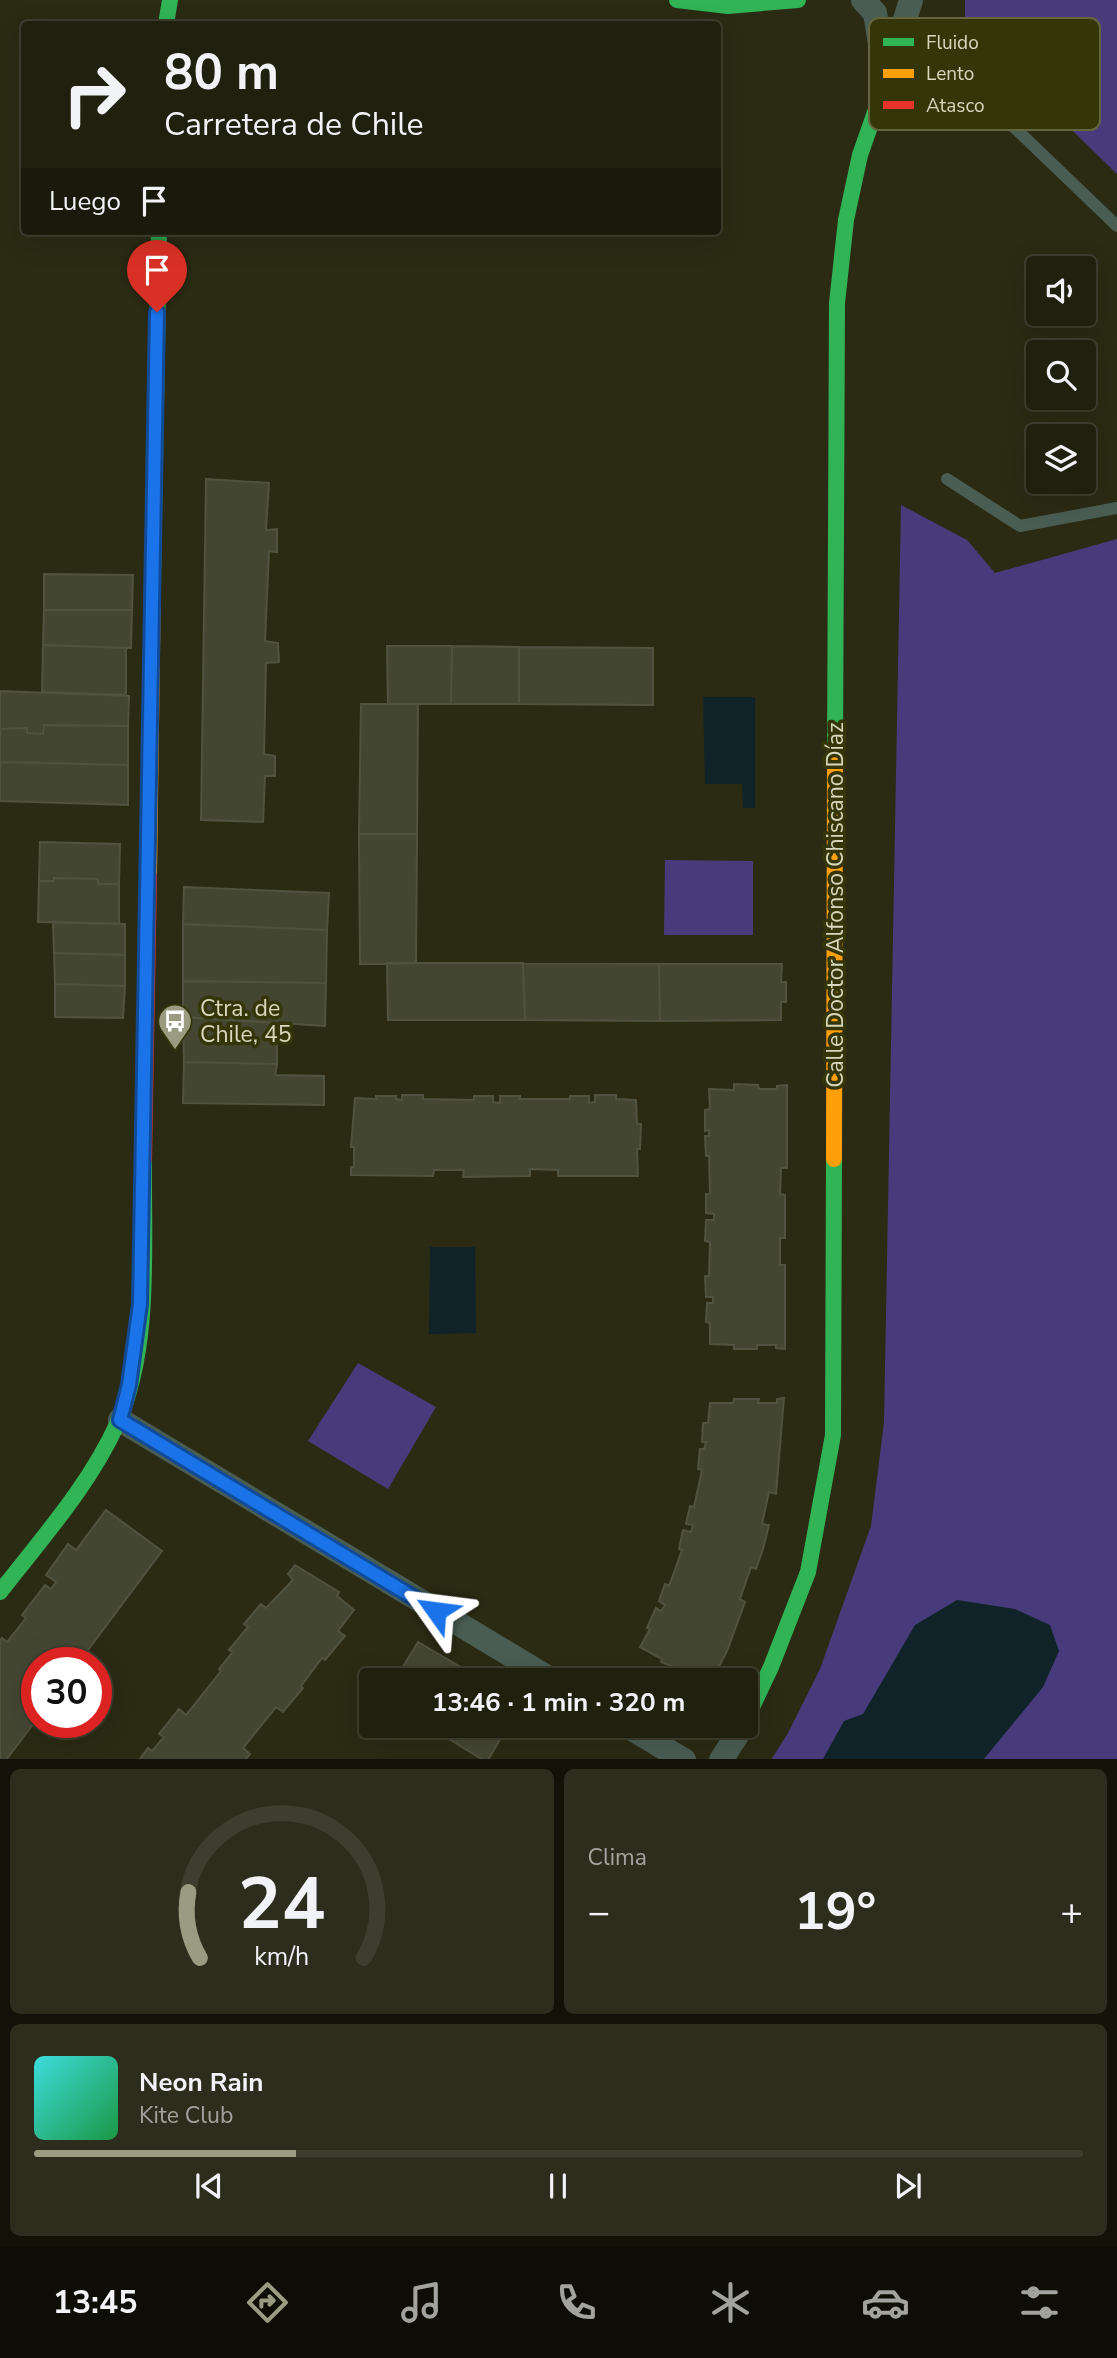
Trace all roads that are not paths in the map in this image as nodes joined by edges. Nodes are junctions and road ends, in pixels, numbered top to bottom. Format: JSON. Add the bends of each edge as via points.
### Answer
{"nodes":[{"id":1,"x":170,"y":0,"type":"edge"},
{"id":2,"x":677,"y":0,"type":"edge"},
{"id":3,"x":798,"y":0,"type":"edge"},
{"id":4,"x":863,"y":0,"type":"edge"},
{"id":5,"x":911,"y":0,"type":"edge"},
{"id":6,"x":876,"y":18,"type":"edge"},
{"id":7,"x":905,"y":18,"type":"edge"},
{"id":8,"x":166,"y":21,"type":"edge"},
{"id":9,"x":869,"y":129,"type":"edge"},
{"id":10,"x":1017,"y":130,"type":"edge"},
{"id":11,"x":1117,"y":226,"type":"edge"},
{"id":12,"x":159,"y":235,"type":"edge"},
{"id":13,"x":947,"y":479,"type":"dead end"},
{"id":14,"x":1117,"y":508,"type":"edge"},
{"id":15,"x":120,"y":1420,"type":"junction"},
{"id":16,"x":0,"y":1592,"type":"edge"},
{"id":17,"x":532,"y":1668,"type":"edge"},
{"id":18,"x":758,"y":1695,"type":"edge"},
{"id":19,"x":648,"y":1738,"type":"edge"},
{"id":20,"x":735,"y":1738,"type":"edge"},
{"id":21,"x":684,"y":1759,"type":"edge"},
{"id":22,"x":721,"y":1759,"type":"edge"}],
"edges":[{"from":1,"to":8,"type":"street"},
{"from":2,"to":3,"type":"street","via":[[727,6]]},
{"from":4,"to":6,"type":"street","name":"Calle Doctor Alfonso Chiscano Díaz"},
{"from":5,"to":7,"type":"street","name":"Calle Doctor Alfonso Chiscano Díaz"},
{"from":9,"to":18,"type":"street","name":"Calle Doctor Alfonso Chiscano Díaz","via":[[846,220],[837,303],[834,1435],[808,1572]]},
{"from":10,"to":11,"type":"lane"},
{"from":12,"to":15,"type":"street","via":[[142,1268],[135,1351]]},
{"from":13,"to":14,"type":"lane","via":[[1020,526]]},
{"from":15,"to":16,"type":"street","via":[[99,1461]]},
{"from":15,"to":17,"type":"street"},
{"from":19,"to":21,"type":"street"},
{"from":20,"to":22,"type":"street"}]}
